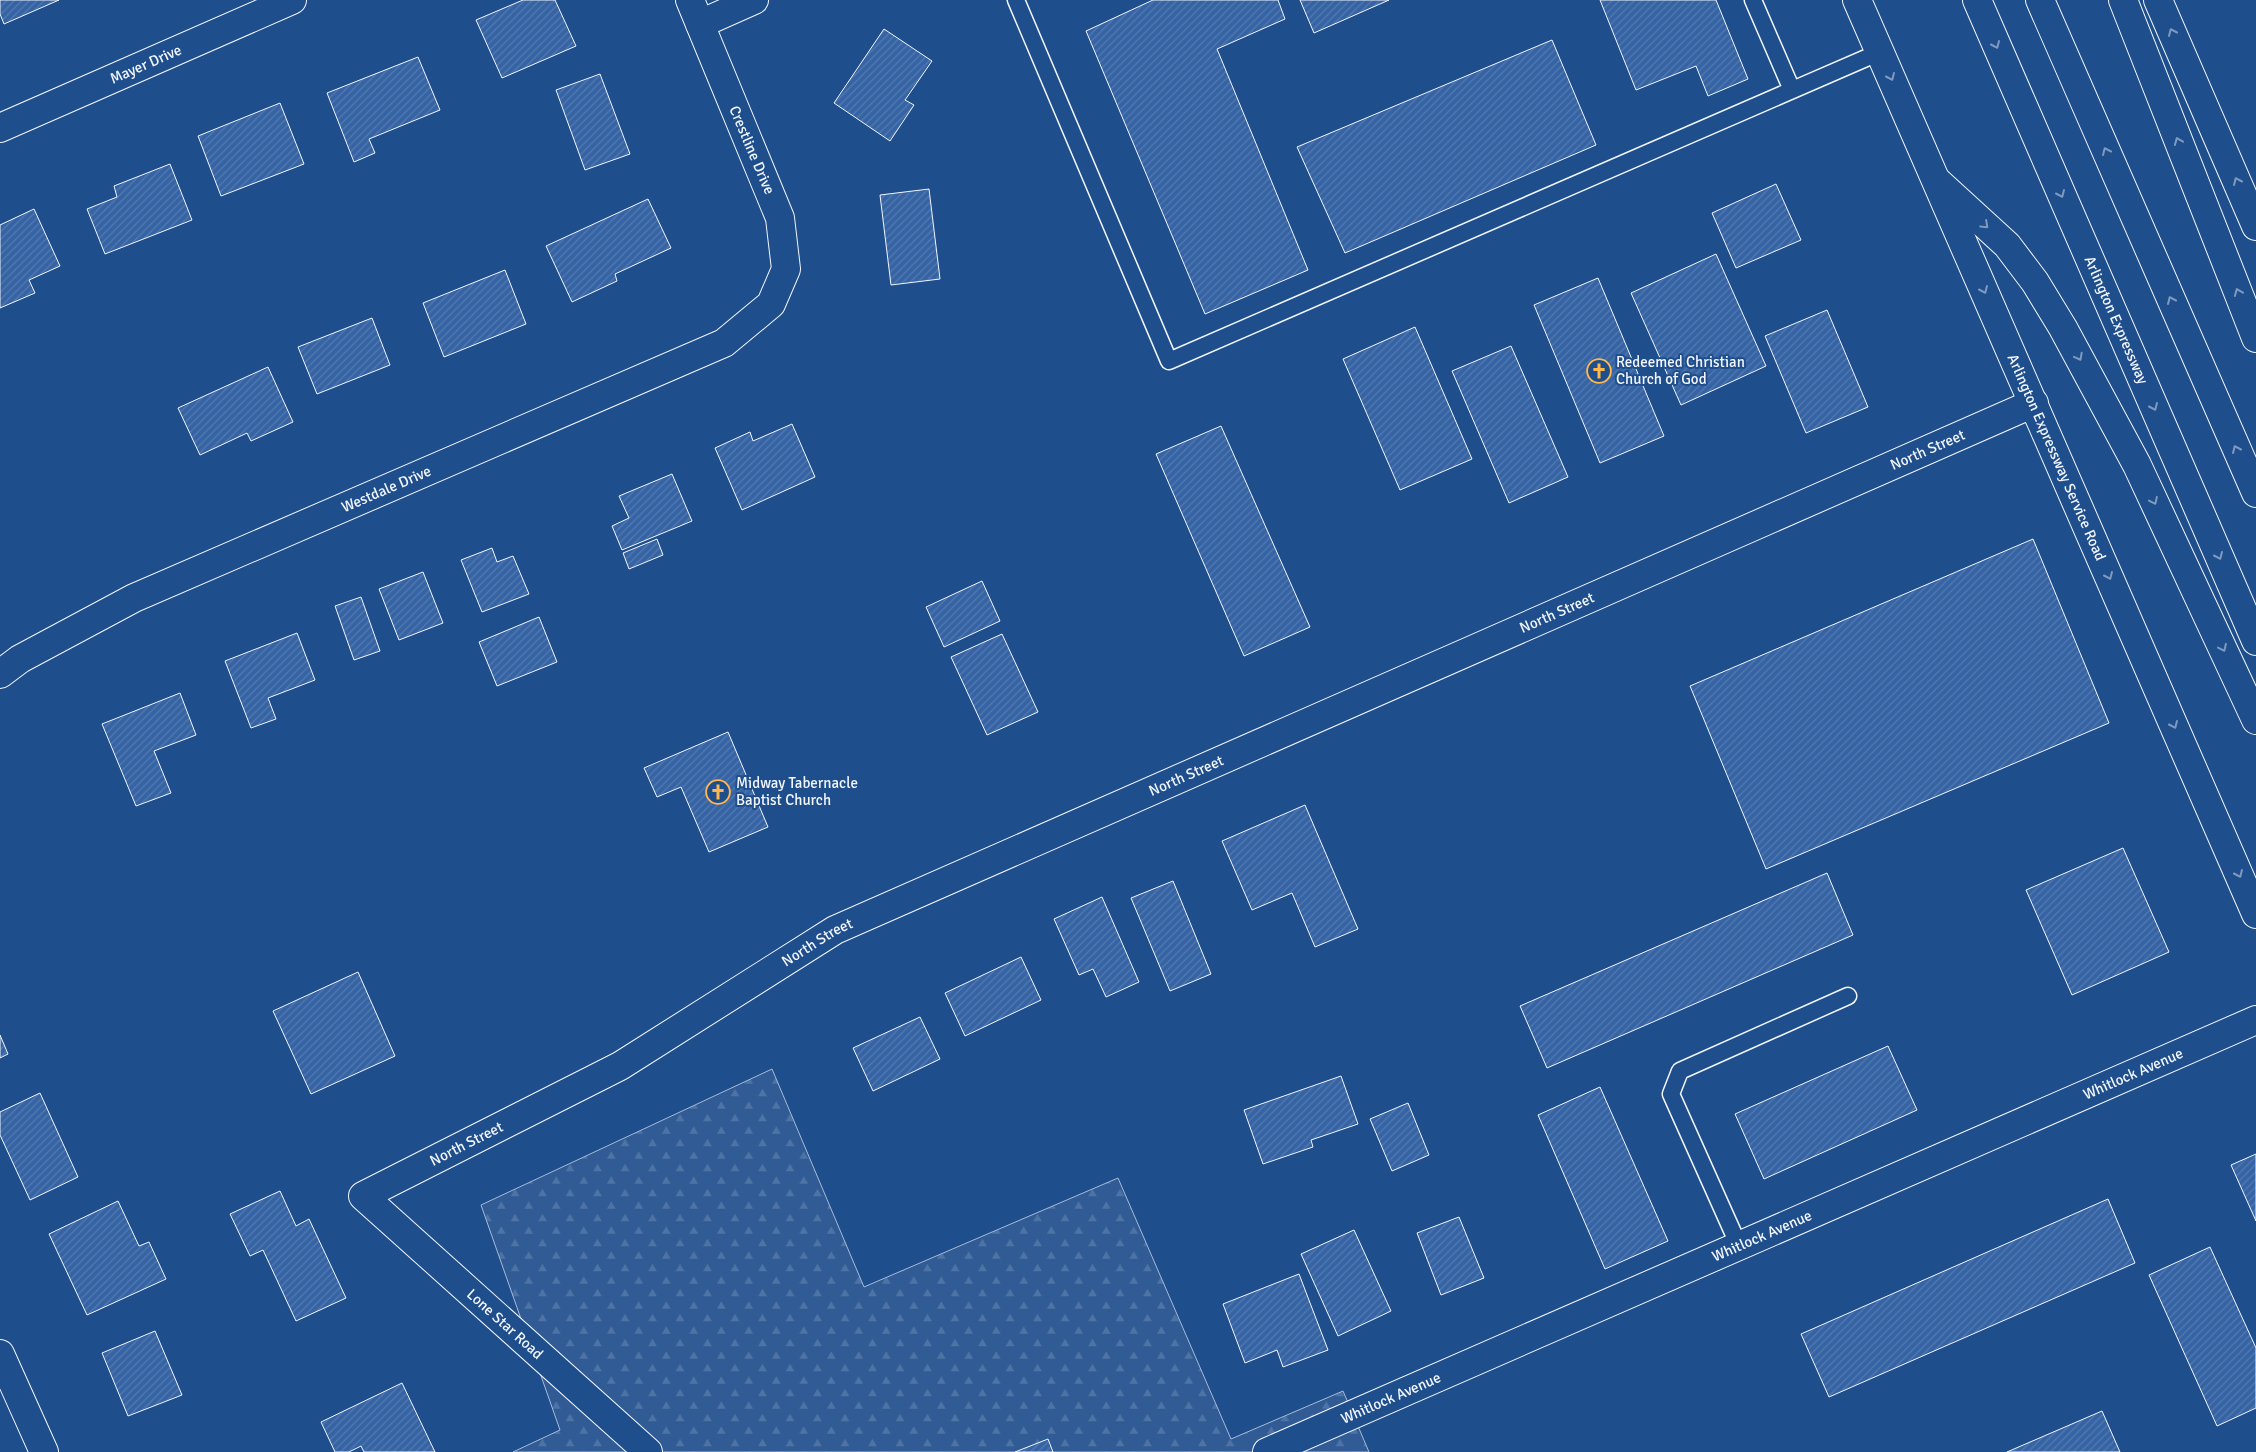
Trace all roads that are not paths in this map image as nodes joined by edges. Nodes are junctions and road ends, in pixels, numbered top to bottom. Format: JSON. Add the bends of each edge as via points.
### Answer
{"nodes":[{"id":1,"x":292,"y":0,"type":"edge"},
{"id":2,"x":754,"y":0,"type":"edge"},
{"id":3,"x":1016,"y":0,"type":"edge"},
{"id":4,"x":1753,"y":0,"type":"edge"},
{"id":5,"x":1857,"y":0,"type":"edge"},
{"id":6,"x":1977,"y":0,"type":"edge"},
{"id":7,"x":2040,"y":0,"type":"edge"},
{"id":8,"x":2123,"y":0,"type":"edge"},
{"id":9,"x":2158,"y":0,"type":"edge"},
{"id":10,"x":695,"y":12,"type":"edge"},
{"id":11,"x":1880,"y":52,"type":"junction"},
{"id":12,"x":1792,"y":90,"type":"junction"},
{"id":13,"x":0,"y":128,"type":"edge"},
{"id":14,"x":1936,"y":181,"type":"junction"},
{"id":15,"x":2256,"y":226,"type":"edge"},
{"id":16,"x":771,"y":304,"type":"joint"},
{"id":17,"x":2256,"y":338,"type":"edge"},
{"id":18,"x":2034,"y":403,"type":"junction"},
{"id":19,"x":2256,"y":493,"type":"edge"},
{"id":20,"x":2256,"y":640,"type":"edge"},
{"id":21,"x":0,"y":674,"type":"edge"},
{"id":22,"x":2256,"y":720,"type":"edge"},
{"id":23,"x":2256,"y":914,"type":"edge"},
{"id":24,"x":1848,"y":996,"type":"dead end"},
{"id":25,"x":2256,"y":1020,"type":"edge"},
{"id":26,"x":363,"y":1196,"type":"joint"},
{"id":27,"x":1739,"y":1246,"type":"junction"},
{"id":28,"x":0,"y":1354,"type":"edge"},
{"id":29,"x":44,"y":1452,"type":"edge"},
{"id":30,"x":648,"y":1452,"type":"edge"},
{"id":31,"x":1267,"y":1452,"type":"edge"}],
"edges":[{"from":1,"to":13,"type":"main road","name":"Mayer Drive"},
{"from":2,"to":10,"type":"main road"},
{"from":3,"to":12,"type":"lane","via":[[1169,362]]},
{"from":4,"to":12,"type":"lane"},
{"from":5,"to":11,"type":"main road","name":"Arlington Expressway Service Road"},
{"from":6,"to":20,"type":"main road","name":"Arlington Expressway","one_way":true},
{"from":19,"to":7,"type":"main road","one_way":true},
{"from":17,"to":8,"type":"main road","one_way":true},
{"from":15,"to":9,"type":"main road","one_way":true},
{"from":10,"to":16,"type":"main road","name":"Crestline Drive","via":[[780,218],[786,269]]},
{"from":11,"to":12,"type":"lane"},
{"from":11,"to":14,"type":"main road","name":"Arlington Expressway Service Road","one_way":true},
{"from":14,"to":18,"type":"main road","name":"Arlington Expressway Service Road","one_way":true},
{"from":14,"to":22,"type":"main road","one_way":true,"via":[[2007,245],[2035,282],[2063,328],[2137,465]]},
{"from":16,"to":21,"type":"main road","name":"Westdale Drive","via":[[724,344],[134,598],[20,659]]},
{"from":18,"to":23,"type":"main road","name":"Arlington Expressway Service Road","one_way":true},
{"from":18,"to":26,"type":"main road","name":"North Street","via":[[835,930],[620,1066]]},
{"from":24,"to":27,"type":"lane","via":[[1680,1071],[1671,1094]]},
{"from":25,"to":27,"type":"main road","name":"Whitlock Avenue"},
{"from":26,"to":30,"type":"main road","name":"Lone Star Road"},
{"from":27,"to":31,"type":"main road","name":"Whitlock Avenue"},
{"from":28,"to":29,"type":"main road"}]}
